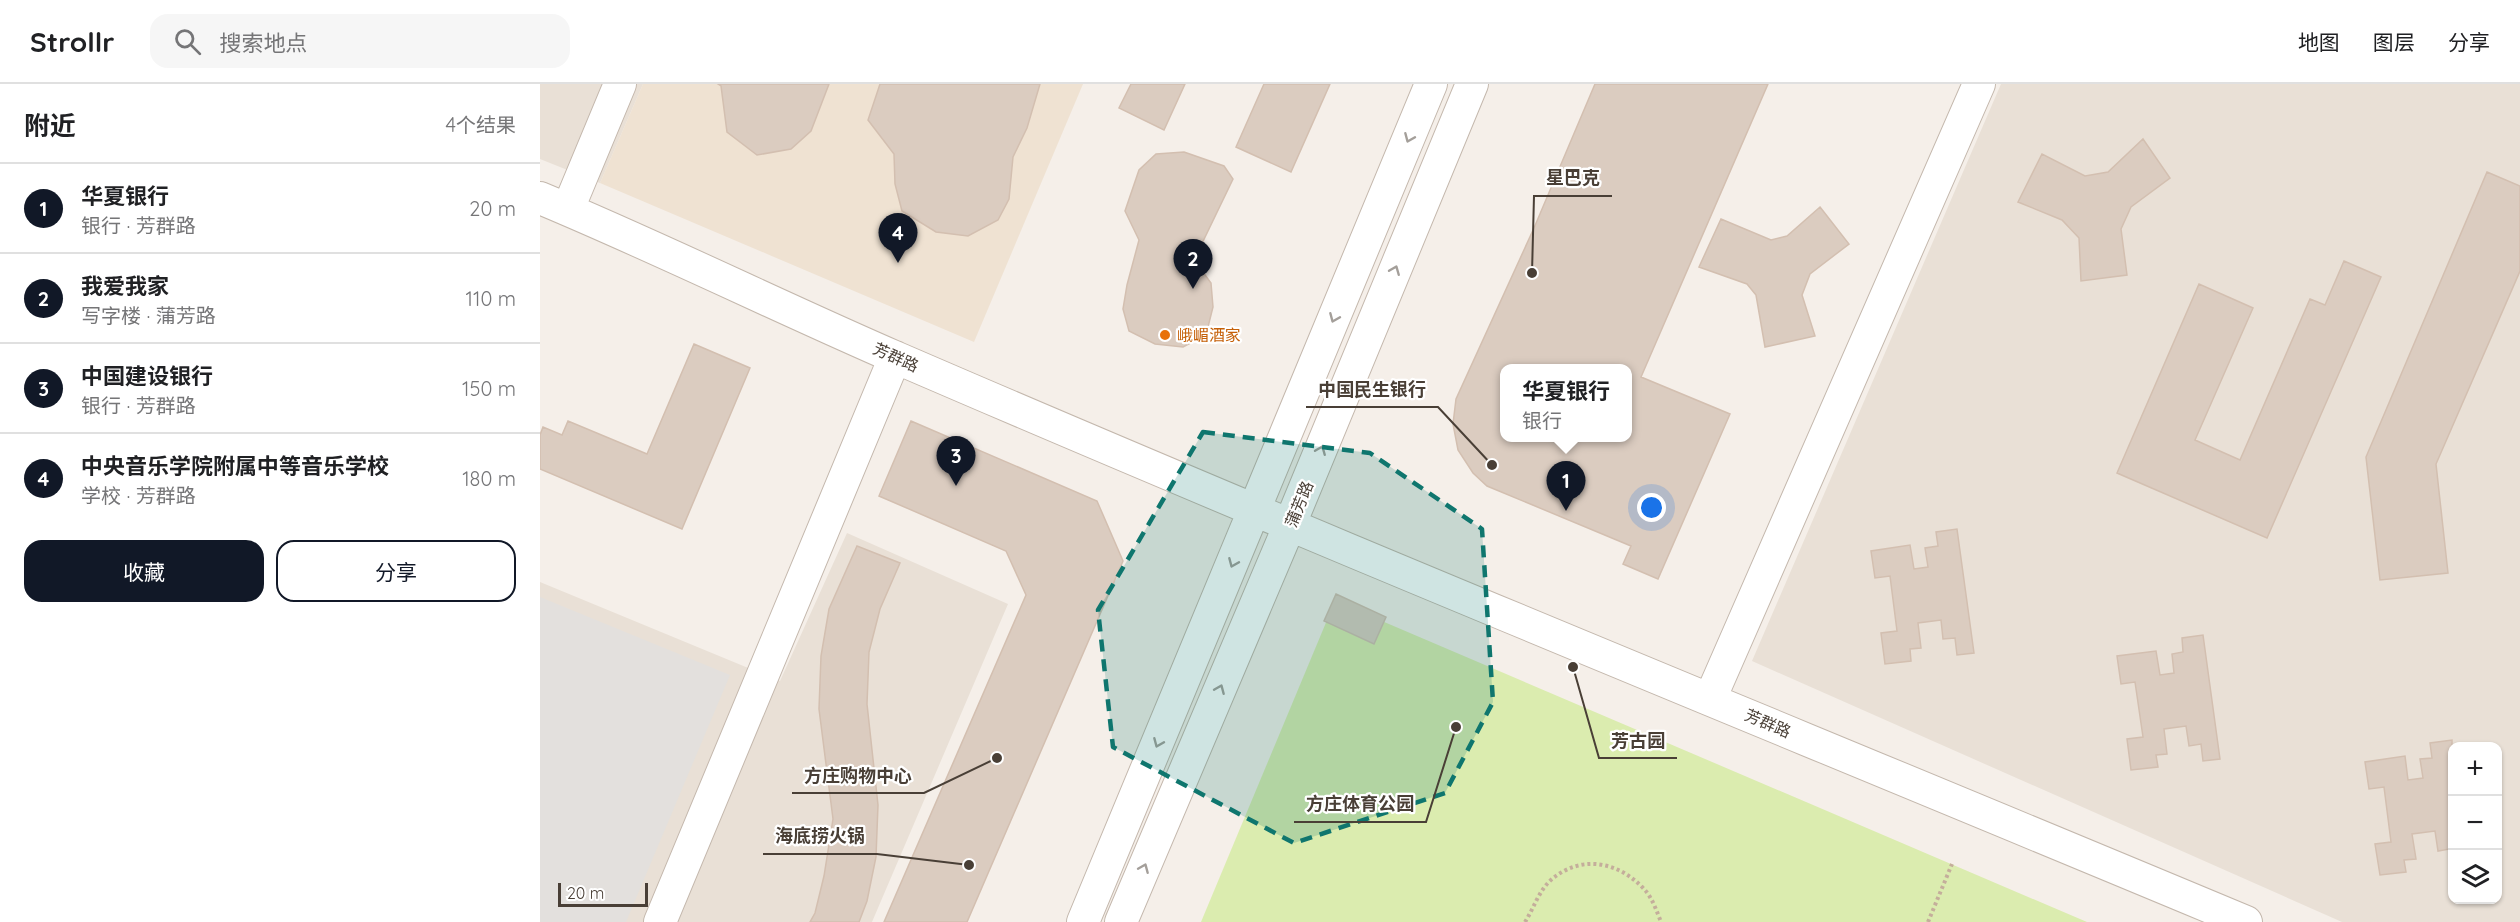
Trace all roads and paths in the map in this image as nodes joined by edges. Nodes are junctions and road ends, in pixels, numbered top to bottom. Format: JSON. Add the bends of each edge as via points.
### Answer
{"nodes":[{"id":1,"x":620,"y":84,"type":"edge"},
{"id":2,"x":1431,"y":84,"type":"edge"},
{"id":3,"x":1472,"y":84,"type":"edge"},
{"id":4,"x":1979,"y":84,"type":"edge"},
{"id":5,"x":554,"y":203,"type":"edge"},
{"id":6,"x":895,"y":357,"type":"junction"},
{"id":7,"x":1255,"y":509,"type":"junction"},
{"id":8,"x":1290,"y":524,"type":"junction"},
{"id":9,"x":1710,"y":699,"type":"junction"},
{"id":10,"x":1952,"y":864,"type":"dead end"},
{"id":11,"x":660,"y":922,"type":"edge"},
{"id":12,"x":1083,"y":922,"type":"edge"},
{"id":13,"x":1121,"y":922,"type":"edge"},
{"id":14,"x":1525,"y":922,"type":"edge"},
{"id":15,"x":1662,"y":922,"type":"edge"},
{"id":16,"x":1928,"y":922,"type":"edge"},
{"id":17,"x":2246,"y":922,"type":"edge"}],
"edges":[{"from":1,"to":5,"type":"street"},
{"from":2,"to":7,"type":"street","one_way":true},
{"from":8,"to":3,"type":"street","name":"蒲芳路","one_way":true},
{"from":4,"to":9,"type":"street"},
{"from":5,"to":6,"type":"street","name":"芳群路"},
{"from":6,"to":7,"type":"street","name":"芳群路"},
{"from":6,"to":11,"type":"street"},
{"from":7,"to":8,"type":"street","name":"芳群路"},
{"from":7,"to":12,"type":"street","one_way":true},
{"from":8,"to":9,"type":"street","name":"芳群路"},
{"from":13,"to":8,"type":"street","name":"蒲芳路","one_way":true},
{"from":9,"to":17,"type":"street","name":"芳群路"},
{"from":10,"to":16,"type":"path"},
{"from":14,"to":15,"type":"path","via":[[1534,902],[1552,879],[1577,865],[1601,862],[1624,871],[1646,890]]}]}
